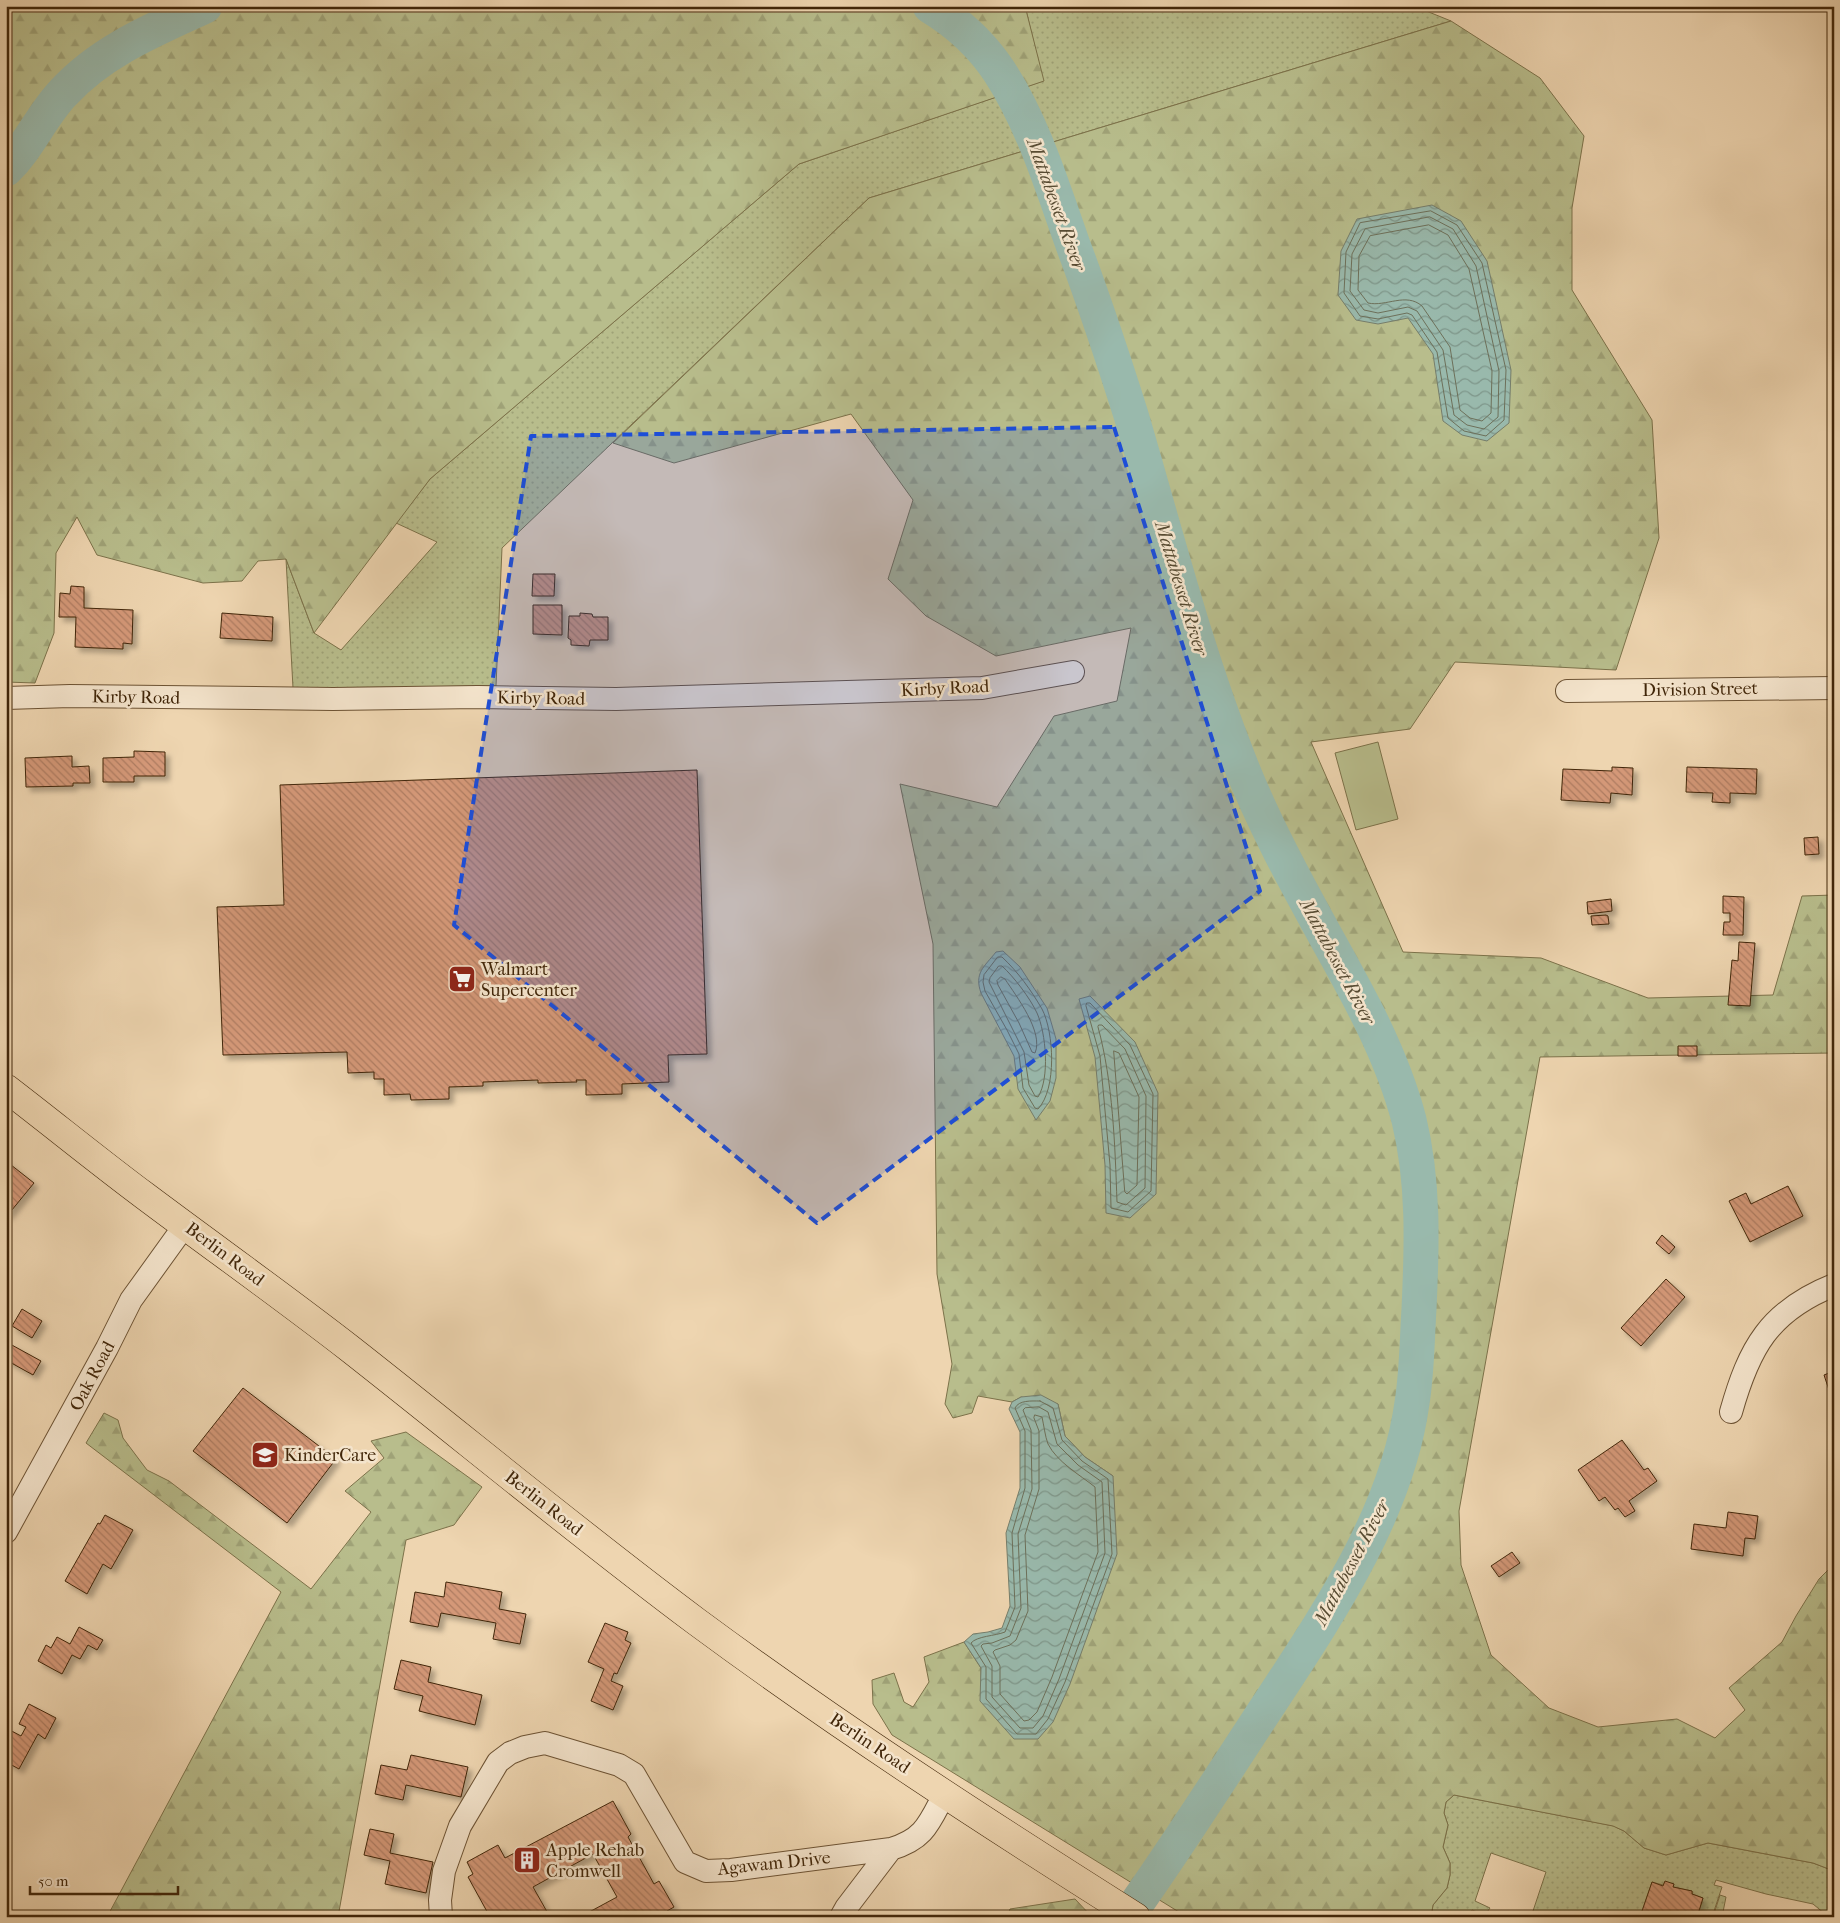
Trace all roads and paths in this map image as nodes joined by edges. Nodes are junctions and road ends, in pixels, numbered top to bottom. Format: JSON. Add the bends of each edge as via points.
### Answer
{"nodes":[{"id":1,"x":1073,"y":672,"type":"dead end"},
{"id":2,"x":1834,"y":688,"type":"edge"},
{"id":3,"x":1567,"y":691,"type":"dead end"},
{"id":4,"x":6,"y":698,"type":"edge"},
{"id":5,"x":6,"y":1088,"type":"edge"},
{"id":6,"x":185,"y":1225,"type":"junction"},
{"id":7,"x":1834,"y":1285,"type":"edge"},
{"id":8,"x":1731,"y":1412,"type":"dead end"},
{"id":9,"x":6,"y":1532,"type":"edge"},
{"id":10,"x":946,"y":1793,"type":"junction"},
{"id":11,"x":891,"y":1849,"type":"junction"},
{"id":12,"x":441,"y":1917,"type":"edge"},
{"id":13,"x":841,"y":1917,"type":"edge"},
{"id":14,"x":1136,"y":1917,"type":"edge"}],
"edges":[{"from":1,"to":4,"type":"street","name":"Kirby Road","via":[[982,688],[616,700],[478,697]]},
{"from":2,"to":3,"type":"street","name":"Division Street"},
{"from":5,"to":6,"type":"main road","name":"Berlin Road"},
{"from":6,"to":9,"type":"street","name":"Oak Road","via":[[130,1300]]},
{"from":6,"to":10,"type":"main road","name":"Berlin Road","via":[[350,1348],[700,1624]]},
{"from":7,"to":8,"type":"street","via":[[1812,1294],[1787,1311],[1765,1332],[1749,1360]]},
{"from":10,"to":11,"type":"street","name":"Agawam Drive","via":[[925,1829],[909,1844]]},
{"from":10,"to":14,"type":"main road","name":"Berlin Road"},
{"from":11,"to":12,"type":"street","name":"Agawam Drive","via":[[706,1871],[685,1862],[634,1774],[618,1765],[545,1743],[525,1747],[498,1762],[483,1786],[460,1826],[444,1871]]},
{"from":11,"to":13,"type":"street"}]}
